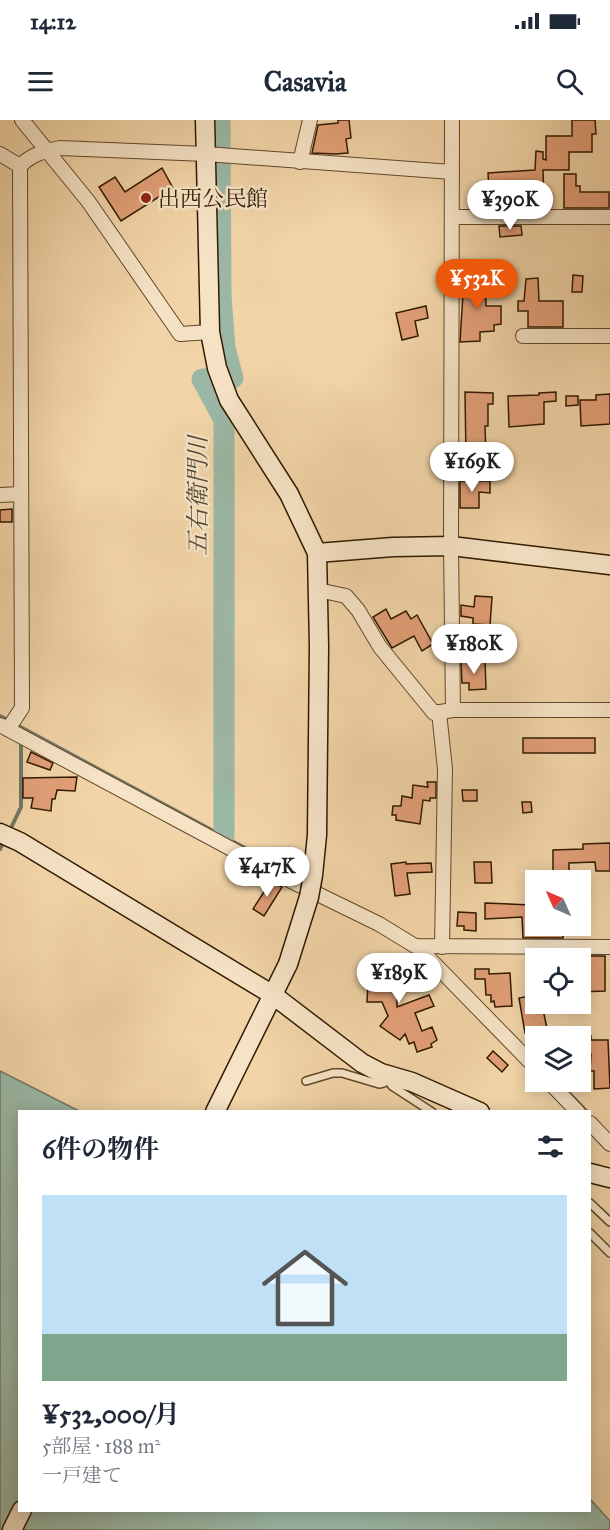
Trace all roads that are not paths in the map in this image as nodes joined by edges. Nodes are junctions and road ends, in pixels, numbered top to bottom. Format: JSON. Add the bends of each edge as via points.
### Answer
{"nodes":[{"id":1,"x":22,"y":120,"type":"edge"},
{"id":2,"x":205,"y":120,"type":"edge"},
{"id":3,"x":310,"y":120,"type":"edge"},
{"id":4,"x":452,"y":120,"type":"edge"},
{"id":5,"x":46,"y":151,"type":"junction"},
{"id":6,"x":0,"y":154,"type":"edge"},
{"id":7,"x":206,"y":154,"type":"junction"},
{"id":8,"x":300,"y":162,"type":"junction"},
{"id":9,"x":20,"y":166,"type":"junction"},
{"id":10,"x":452,"y":172,"type":"junction"},
{"id":11,"x":453,"y":217,"type":"junction"},
{"id":12,"x":610,"y":217,"type":"edge"},
{"id":13,"x":210,"y":332,"type":"junction"},
{"id":14,"x":523,"y":336,"type":"dead end"},
{"id":15,"x":610,"y":336,"type":"edge"},
{"id":16,"x":21,"y":494,"type":"junction"},
{"id":17,"x":0,"y":495,"type":"edge"},
{"id":18,"x":452,"y":546,"type":"junction"},
{"id":19,"x":317,"y":553,"type":"junction"},
{"id":20,"x":610,"y":565,"type":"edge"},
{"id":21,"x":318,"y":590,"type":"junction"},
{"id":22,"x":610,"y":710,"type":"edge"},
{"id":23,"x":446,"y":711,"type":"junction"},
{"id":24,"x":4,"y":727,"type":"edge"},
{"id":25,"x":0,"y":833,"type":"edge"},
{"id":26,"x":417,"y":946,"type":"junction"},
{"id":27,"x":442,"y":947,"type":"junction"},
{"id":28,"x":610,"y":947,"type":"edge"},
{"id":29,"x":273,"y":994,"type":"junction"},
{"id":30,"x":525,"y":1057,"type":"edge"},
{"id":31,"x":383,"y":1075,"type":"junction"},
{"id":32,"x":306,"y":1081,"type":"dead end"},
{"id":33,"x":559,"y":1092,"type":"edge"},
{"id":34,"x":216,"y":1110,"type":"edge"},
{"id":35,"x":429,"y":1110,"type":"edge"},
{"id":36,"x":475,"y":1110,"type":"edge"},
{"id":37,"x":576,"y":1110,"type":"edge"},
{"id":38,"x":591,"y":1124,"type":"edge"},
{"id":39,"x":610,"y":1144,"type":"edge"},
{"id":40,"x":591,"y":1173,"type":"edge"},
{"id":41,"x":610,"y":1178,"type":"edge"},
{"id":42,"x":591,"y":1204,"type":"edge"},
{"id":43,"x":610,"y":1222,"type":"edge"},
{"id":44,"x":591,"y":1234,"type":"edge"},
{"id":45,"x":610,"y":1253,"type":"edge"},
{"id":46,"x":21,"y":1512,"type":"edge"},
{"id":47,"x":12,"y":1530,"type":"edge"}],
"edges":[{"from":1,"to":5,"type":"street"},
{"from":2,"to":7,"type":"street"},
{"from":3,"to":8,"type":"street"},
{"from":4,"to":10,"type":"street"},
{"from":5,"to":7,"type":"street","via":[[60,148]]},
{"from":5,"to":9,"type":"street","via":[[29,157]]},
{"from":5,"to":13,"type":"street","via":[[88,201],[180,334]]},
{"from":6,"to":9,"type":"street"},
{"from":7,"to":8,"type":"street"},
{"from":7,"to":13,"type":"street"},
{"from":8,"to":10,"type":"street"},
{"from":9,"to":16,"type":"street"},
{"from":10,"to":11,"type":"street"},
{"from":11,"to":12,"type":"street"},
{"from":11,"to":18,"type":"street"},
{"from":13,"to":19,"type":"street","via":[[229,400],[289,494]]},
{"from":14,"to":15,"type":"street"},
{"from":16,"to":17,"type":"street"},
{"from":16,"to":24,"type":"street","via":[[22,708]]},
{"from":18,"to":19,"type":"street"},
{"from":18,"to":20,"type":"street"},
{"from":18,"to":23,"type":"street"},
{"from":19,"to":21,"type":"street"},
{"from":21,"to":23,"type":"street","via":[[346,596],[434,713]]},
{"from":21,"to":29,"type":"street","bridge":true,"via":[[317,835],[313,875],[288,964]]},
{"from":22,"to":23,"type":"street"},
{"from":23,"to":27,"type":"street"},
{"from":24,"to":26,"type":"street"},
{"from":25,"to":29,"type":"street"},
{"from":26,"to":27,"type":"street"},
{"from":26,"to":30,"type":"street"},
{"from":27,"to":28,"type":"street"},
{"from":29,"to":31,"type":"street","via":[[346,1052]]},
{"from":29,"to":34,"type":"street"},
{"from":31,"to":32,"type":"lane","via":[[384,1083],[379,1084],[342,1073]]},
{"from":31,"to":35,"type":"lane","via":[[392,1086]]},
{"from":31,"to":36,"type":"street","via":[[412,1082]]},
{"from":33,"to":37,"type":"street"},
{"from":38,"to":39,"type":"street"},
{"from":40,"to":41,"type":"street"},
{"from":42,"to":43,"type":"lane"},
{"from":44,"to":45,"type":"lane"},
{"from":46,"to":47,"type":"street"}]}
